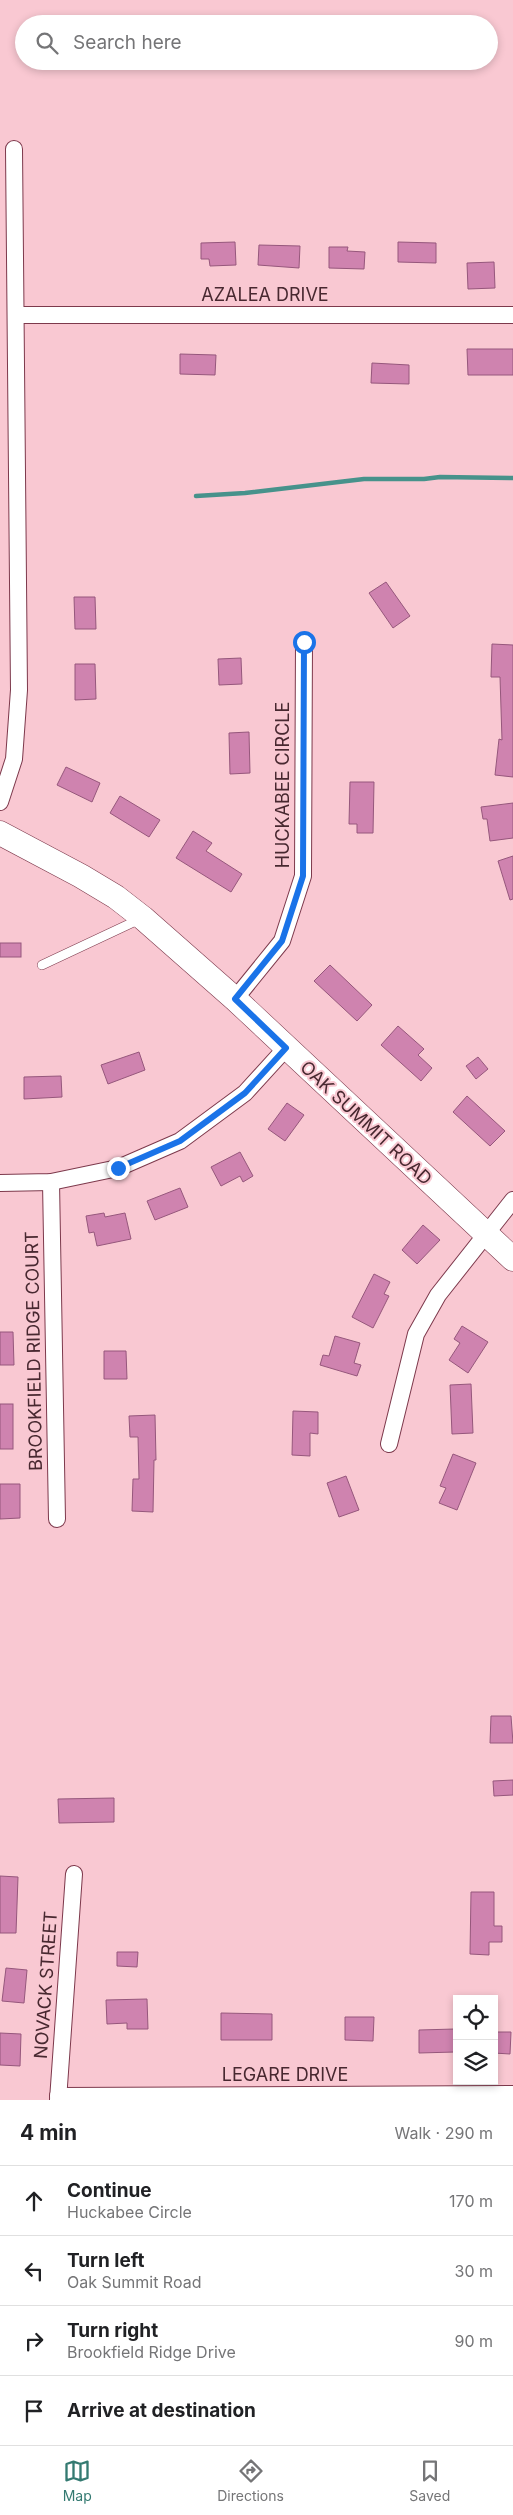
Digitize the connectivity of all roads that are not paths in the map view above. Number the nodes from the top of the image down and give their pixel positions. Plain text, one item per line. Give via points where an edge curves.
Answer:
1 (14, 149) dead end
2 (17, 316) junction
3 (513, 316) edge
4 (304, 642) dead end
5 (0, 802) edge
6 (0, 833) edge
7 (143, 918) junction
8 (42, 965) dead end
9 (235, 999) junction
10 (286, 1048) junction
11 (51, 1182) junction
12 (0, 1183) edge
13 (513, 1200) edge
14 (487, 1235) junction
15 (513, 1259) edge
16 (389, 1444) dead end
17 (57, 1519) dead end
18 (74, 1874) dead end
19 (513, 2094) edge
20 (58, 2098) edge

1 - 2 street
2 - 3 street, AZALEA DRIVE
2 - 5 street via 19,690 14,758
4 - 9 street, HUCKABEE CIRCLE via 303,876 282,941
6 - 7 main road, OAK SUMMIT ROAD via 81,876
7 - 8 lane
7 - 9 main road, OAK SUMMIT ROAD
9 - 10 main road, OAK SUMMIT ROAD
10 - 11 street via 245,1093 180,1141 118,1168
10 - 14 main road, OAK SUMMIT ROAD
11 - 12 street
11 - 17 street, BROOKFIELD RIDGE COURT
13 - 14 street
14 - 15 main road, OAK SUMMIT ROAD
14 - 16 street via 438,1295 416,1334
18 - 20 street, NOVACK STREET
19 - 20 street, LEGARE DRIVE

